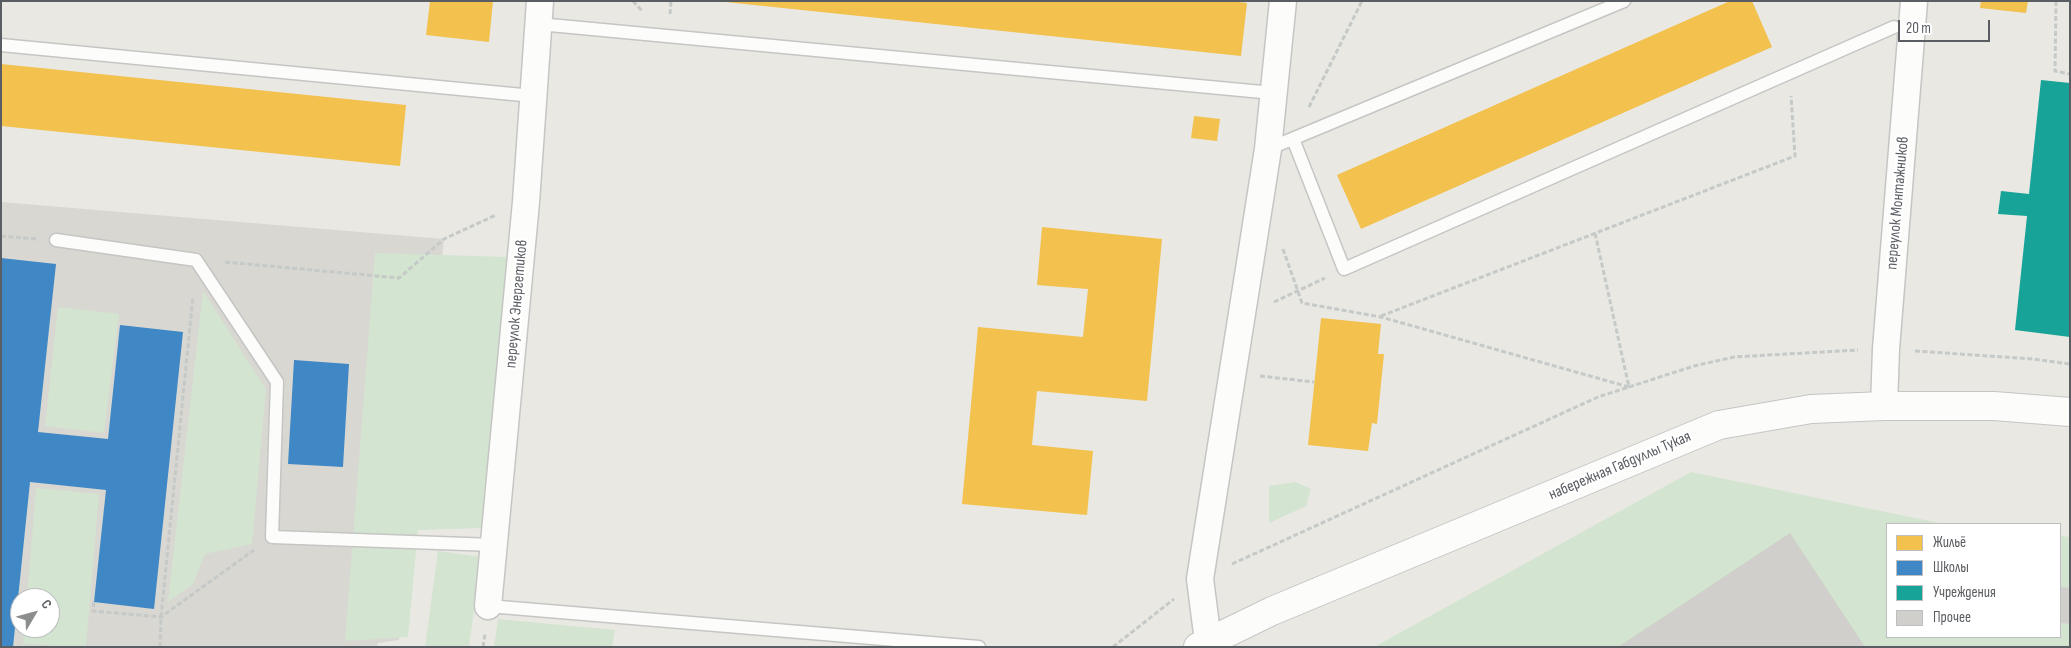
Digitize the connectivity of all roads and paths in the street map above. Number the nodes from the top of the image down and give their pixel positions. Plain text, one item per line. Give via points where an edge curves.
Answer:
1 (1283, 1) edge
2 (1362, 1) edge
3 (1624, 1) edge
4 (1914, 1) edge
5 (2056, 1) edge
6 (539, 13) edge
7 (1894, 27) dead end
8 (1, 45) edge
9 (1789, 73) junction
10 (2070, 74) edge
11 (1273, 93) junction
12 (533, 96) junction
13 (1293, 138) junction
14 (1268, 149) junction
15 (526, 202) junction
16 (1595, 234) junction
17 (1, 236) edge
18 (56, 240) joint
19 (196, 260) junction
20 (1344, 269) junction
21 (1302, 302) dead end
22 (1242, 317) junction
23 (1381, 317) junction
24 (1886, 349) junction
25 (2070, 364) edge
26 (1233, 373) junction
27 (1314, 382) dead end
28 (1629, 387) junction
29 (1884, 406) junction
30 (2070, 412) edge
31 (272, 537) junction
32 (494, 545) junction
33 (1200, 579) junction
34 (94, 602) dead end
35 (488, 606) joint
36 (161, 617) junction
37 (1203, 644) edge
38 (160, 647) edge
39 (979, 647) edge
40 (1113, 647) edge

1 - 11 street
2 - 13 path
3 - 13 lane
4 - 24 street, переулок Монтажников
5 - 10 path via 2055,71
6 - 11 lane
6 - 12 street, переулок Энергетиков
7 - 9 lane
8 - 12 lane
9 - 16 path via 1795,156
9 - 20 lane
11 - 14 street
12 - 15 street, переулок Энергетиков
13 - 14 lane
13 - 20 lane
14 - 22 street
15 - 19 path via 444,238 400,278
15 - 32 street, переулок Энергетиков
16 - 23 path
16 - 28 path
17 - 18 path
18 - 19 lane
19 - 31 lane via 277,382
19 - 36 path
20 - 22 path
21 - 23 path
22 - 26 street
23 - 28 path
24 - 25 path
24 - 28 path via 1734,357
24 - 29 street, переулок Монтажников
26 - 27 path
26 - 33 street
28 - 33 path via 1598,397
29 - 30 main road, набережная Габдуллы Тукая via 1994,406
29 - 37 main road, набережная Габдуллы Тукая via 1811,409 1719,425 1281,608
31 - 32 lane
31 - 36 path
32 - 35 street, переулок Энергетиков
33 - 37 street
33 - 40 path
34 - 36 path via 93,611
35 - 39 lane
36 - 38 path

